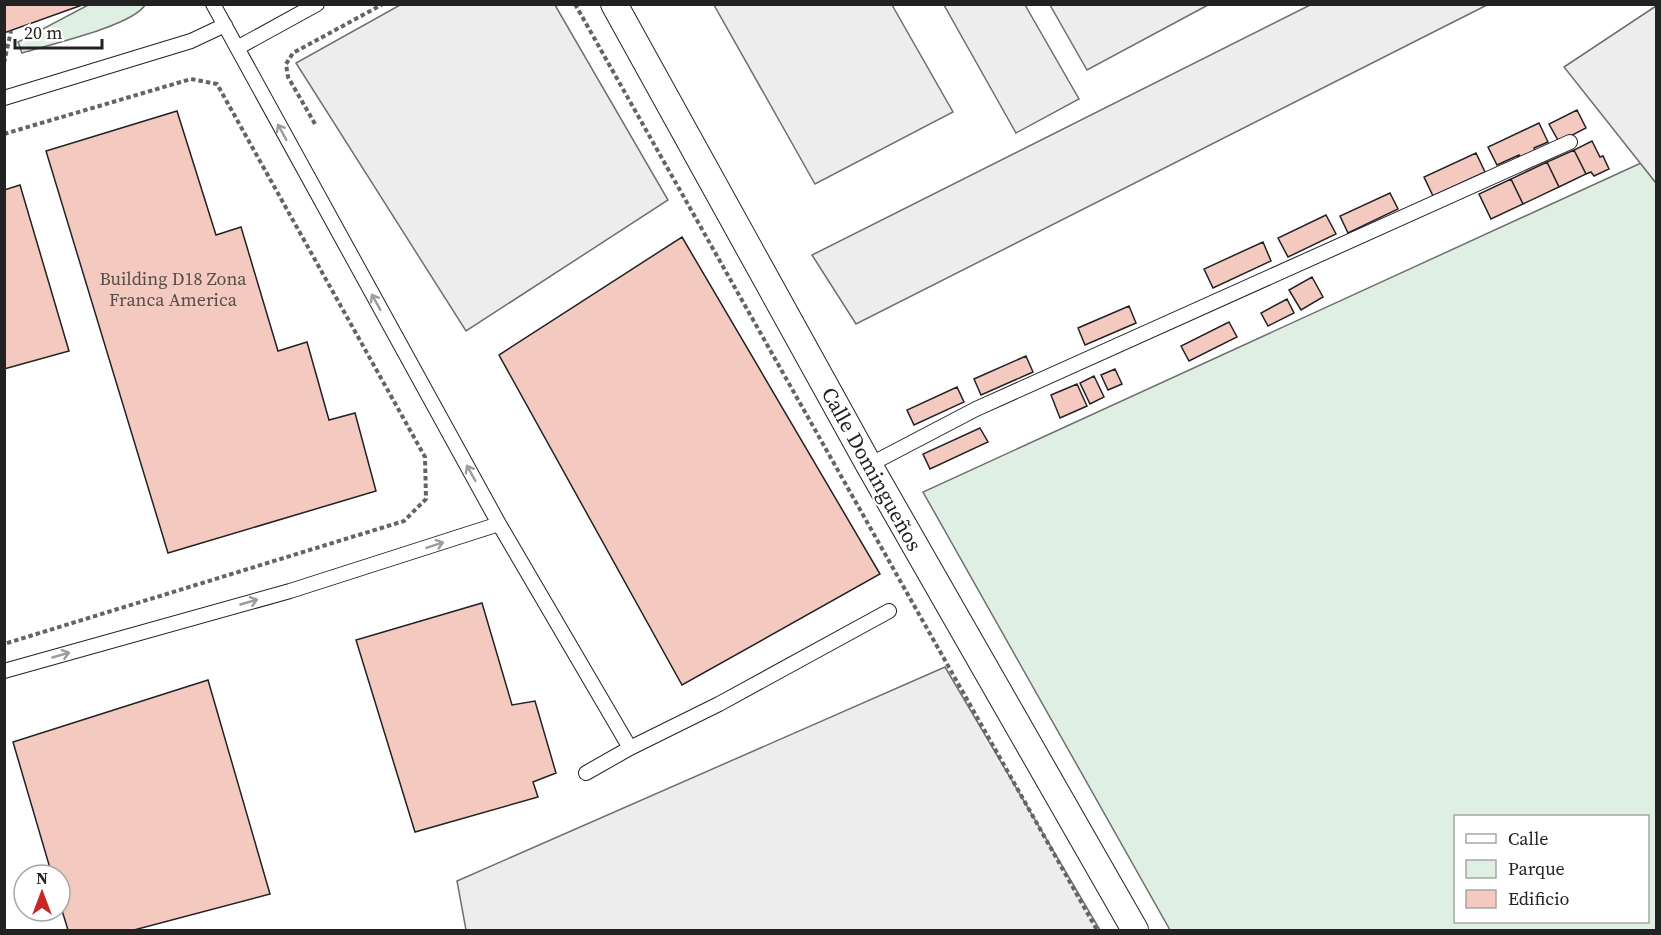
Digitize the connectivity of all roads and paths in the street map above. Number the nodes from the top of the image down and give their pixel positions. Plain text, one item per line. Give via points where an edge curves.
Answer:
1 (317, 4) edge
2 (383, 4) edge
3 (575, 4) edge
4 (614, 4) edge
5 (218, 6) edge
6 (225, 25) junction
7 (11, 31) dead end
8 (237, 48) junction
9 (4, 63) edge
10 (4, 98) edge
11 (315, 124) dead end
12 (4, 134) edge
13 (1570, 142) dead end
14 (869, 465) junction
15 (499, 524) junction
16 (889, 611) dead end
17 (4, 644) edge
18 (4, 671) edge
19 (630, 748) junction
20 (586, 772) dead end
21 (1097, 930) edge
22 (1135, 930) edge

1 - 8 lane
2 - 11 path via 293,53 286,64 288,76
3 - 21 path
4 - 14 street, Calle Domingueños
5 - 6 lane
6 - 8 lane
6 - 10 lane via 192,41
7 - 9 path
15 -> 8 lane
12 - 17 path via 190,79 217,84 425,457 426,499 404,521
13 - 14 lane via 976,410
14 - 22 street, Calle Domingueños
18 -> 15 lane via 290,591
15 - 19 lane
16 - 19 lane
19 - 20 lane

